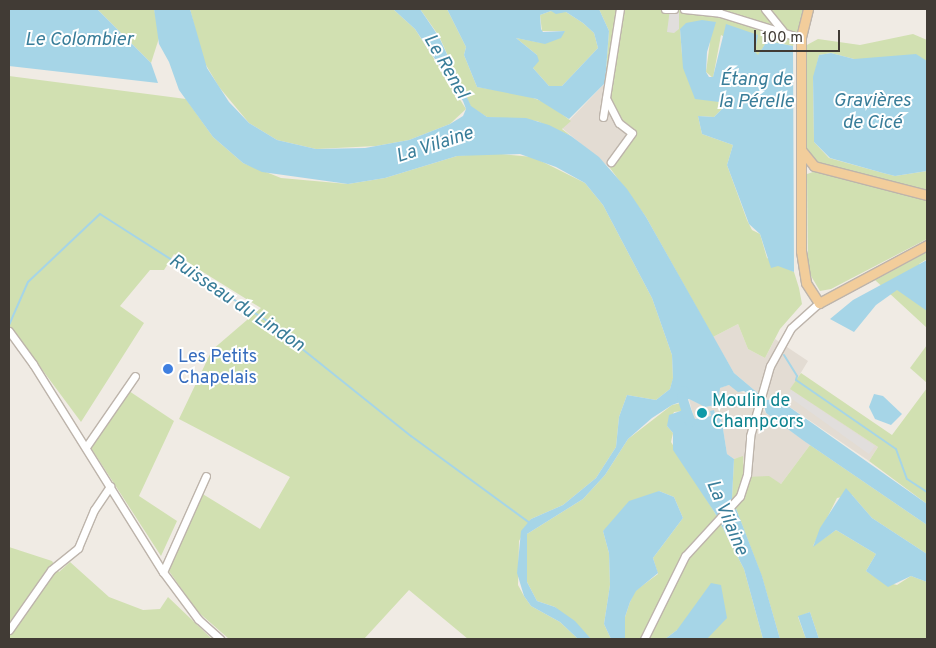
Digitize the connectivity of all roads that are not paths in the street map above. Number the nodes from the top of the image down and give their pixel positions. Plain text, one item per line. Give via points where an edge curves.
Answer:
1 (620, 9) edge
2 (665, 9) edge
3 (674, 9) edge
4 (684, 9) edge
5 (765, 9) edge
6 (808, 9) edge
7 (783, 32) junction
8 (801, 38) junction
9 (606, 98) junction
10 (603, 117) dead end
11 (802, 151) junction
12 (611, 162) dead end
13 (814, 166) junction
14 (802, 172) junction
15 (927, 196) edge
16 (927, 245) edge
17 (819, 303) junction
18 (10, 333) edge
19 (135, 376) dead end
20 (86, 447) junction
21 (206, 476) dead end
22 (110, 486) junction
23 (163, 572) junction
24 (9, 630) edge
25 (220, 639) edge
26 (644, 639) edge

1 - 9 street
2 - 3 street
4 - 7 street via 720,13
5 - 7 street
6 - 8 main road
7 - 8 street
8 - 11 main road
9 - 10 street
9 - 12 street via 619,123 632,133
11 - 13 main road
11 - 14 main road
13 - 14 main road
13 - 15 main road
14 - 17 main road via 802,265 806,283
16 - 17 main road
17 - 26 street via 786,336 762,387 748,446 747,474 740,496 699,539 679,567
18 - 20 street
19 - 20 street
20 - 22 street
21 - 23 street
22 - 23 street
22 - 24 street via 78,548 51,570
23 - 25 street via 193,613

